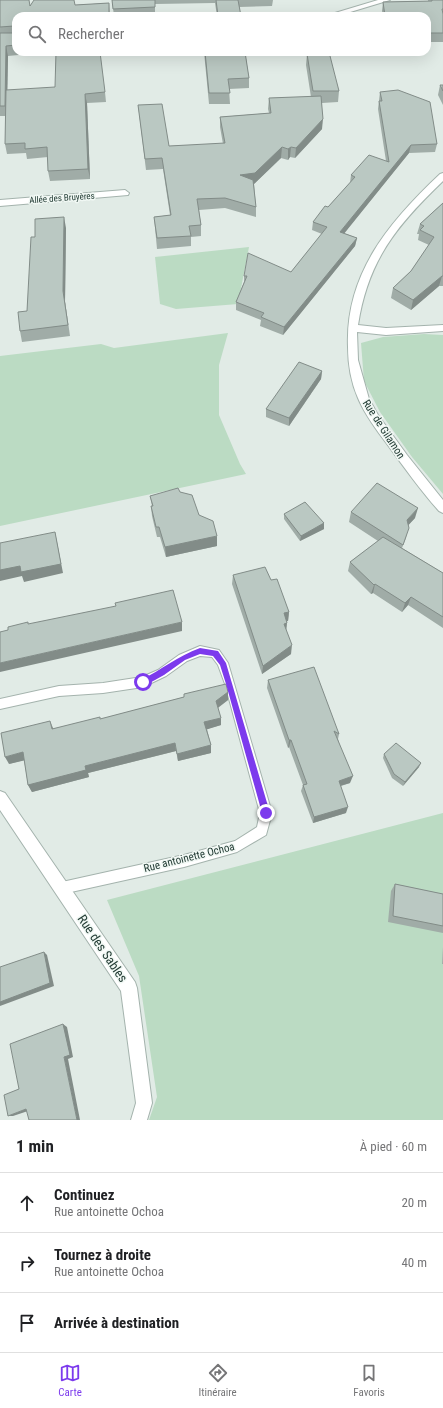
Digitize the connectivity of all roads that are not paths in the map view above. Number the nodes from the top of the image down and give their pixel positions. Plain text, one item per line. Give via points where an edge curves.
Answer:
1 (386, 0) edge
2 (343, 12) edge
3 (443, 176) edge
4 (125, 193) dead end
5 (0, 202) edge
6 (352, 327) junction
7 (443, 328) edge
8 (443, 508) edge
9 (0, 704) edge
10 (0, 798) edge
11 (62, 888) junction
12 (138, 1120) edge

1 - 2 street
3 - 6 street, Rue de Gilamon via 419,196 382,243 360,287
4 - 5 street, Allée des Bruyères
6 - 7 street via 380,332
6 - 8 street, Rue de Gilamon via 352,361 361,394 380,427
9 - 11 lane, Rue antoinette Ochoa via 59,691 143,682 200,651 215,653 223,663 266,813 262,831 230,848
10 - 11 street, Rue des Sables
11 - 12 street, Rue des Sables via 129,988 144,1103

